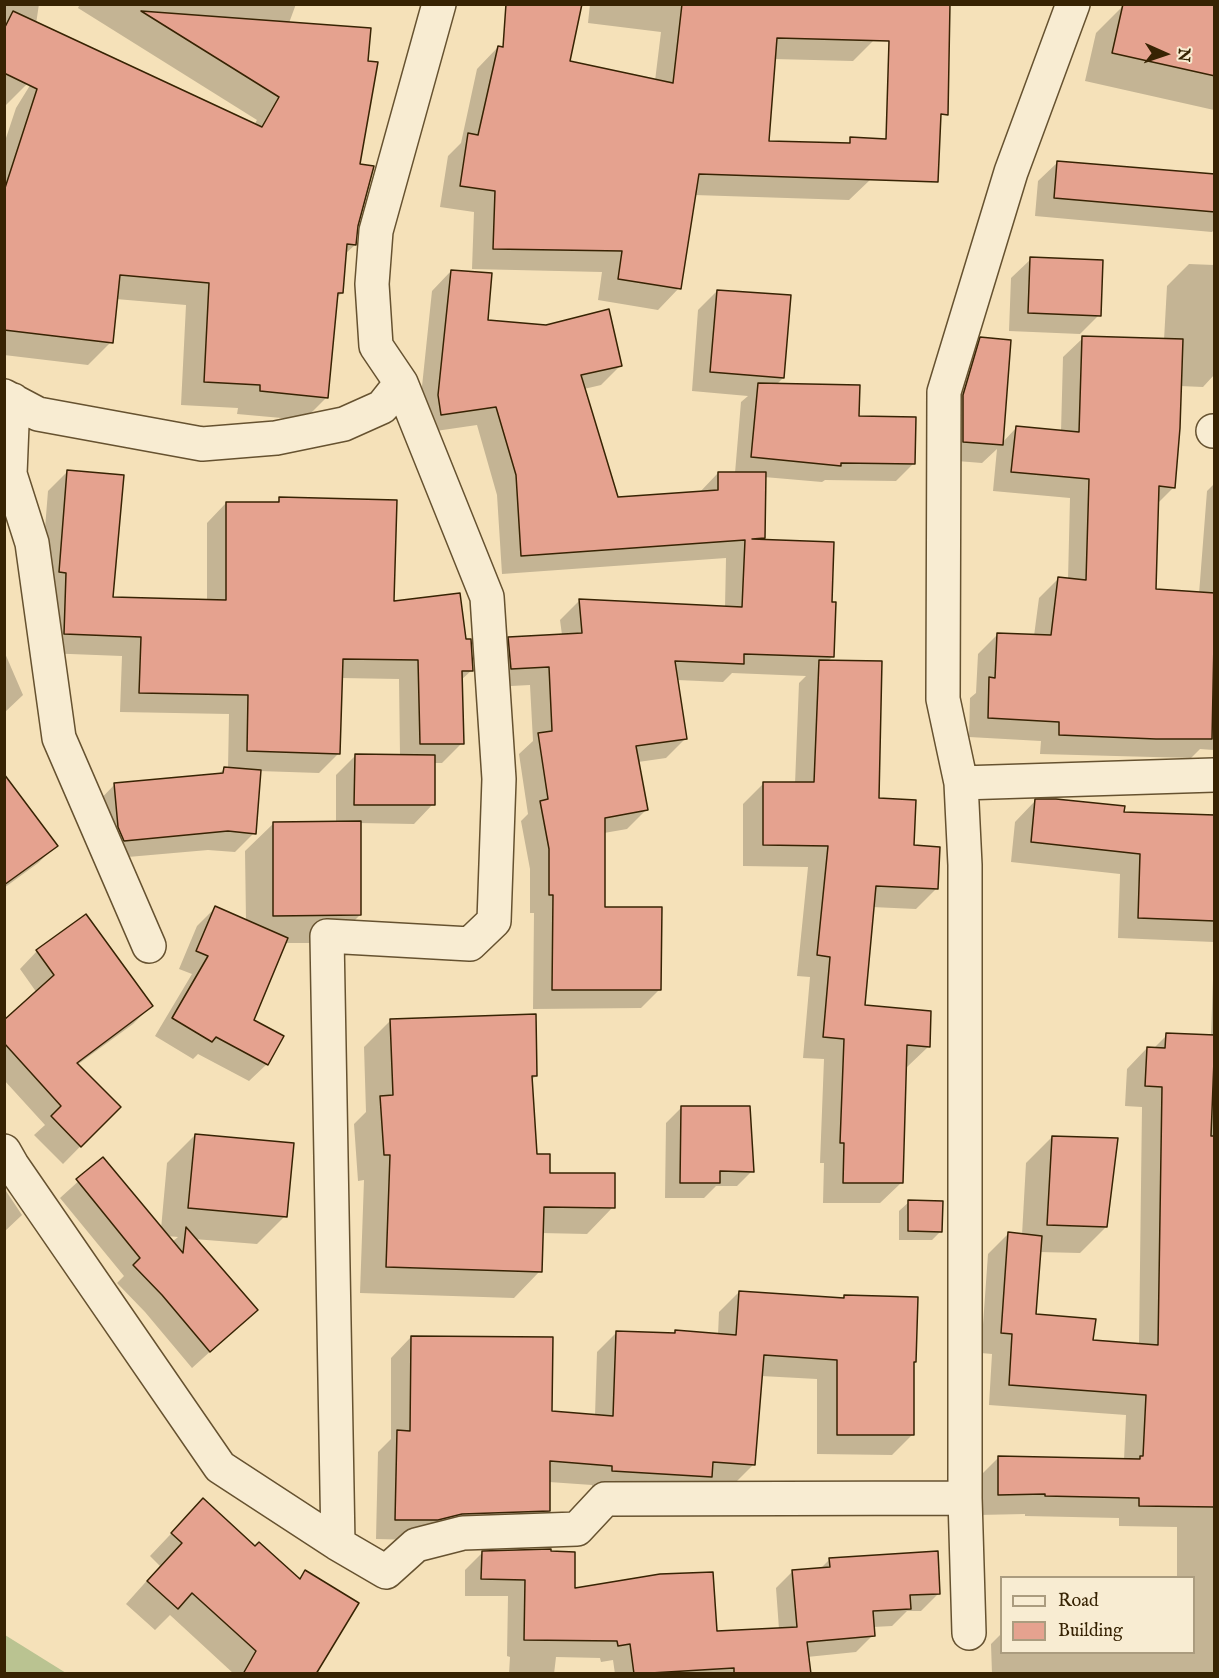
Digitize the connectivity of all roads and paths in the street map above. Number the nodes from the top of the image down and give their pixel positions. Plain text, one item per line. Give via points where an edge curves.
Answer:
1 (440, 4) edge
2 (1073, 4) edge
3 (401, 383) junction
4 (9, 398) edge
5 (1215, 775) edge
6 (961, 783) junction
7 (149, 945) dead end
8 (4, 1151) edge
9 (965, 1498) junction
10 (338, 1544) junction
11 (969, 1633) dead end

1 - 3 street via 376,231 372,284 376,346
2 - 6 street via 1011,172 944,392 943,699
3 - 4 street via 382,407 344,424 276,438 202,444 38,414
3 - 10 street via 487,597 499,779 494,921 470,944 327,936
4 - 7 street via 10,474 32,543 59,738
5 - 6 street
6 - 9 street via 965,865
8 - 10 street via 220,1467
9 - 10 street via 605,1499 577,1528 463,1533 416,1545 386,1572
9 - 11 street

